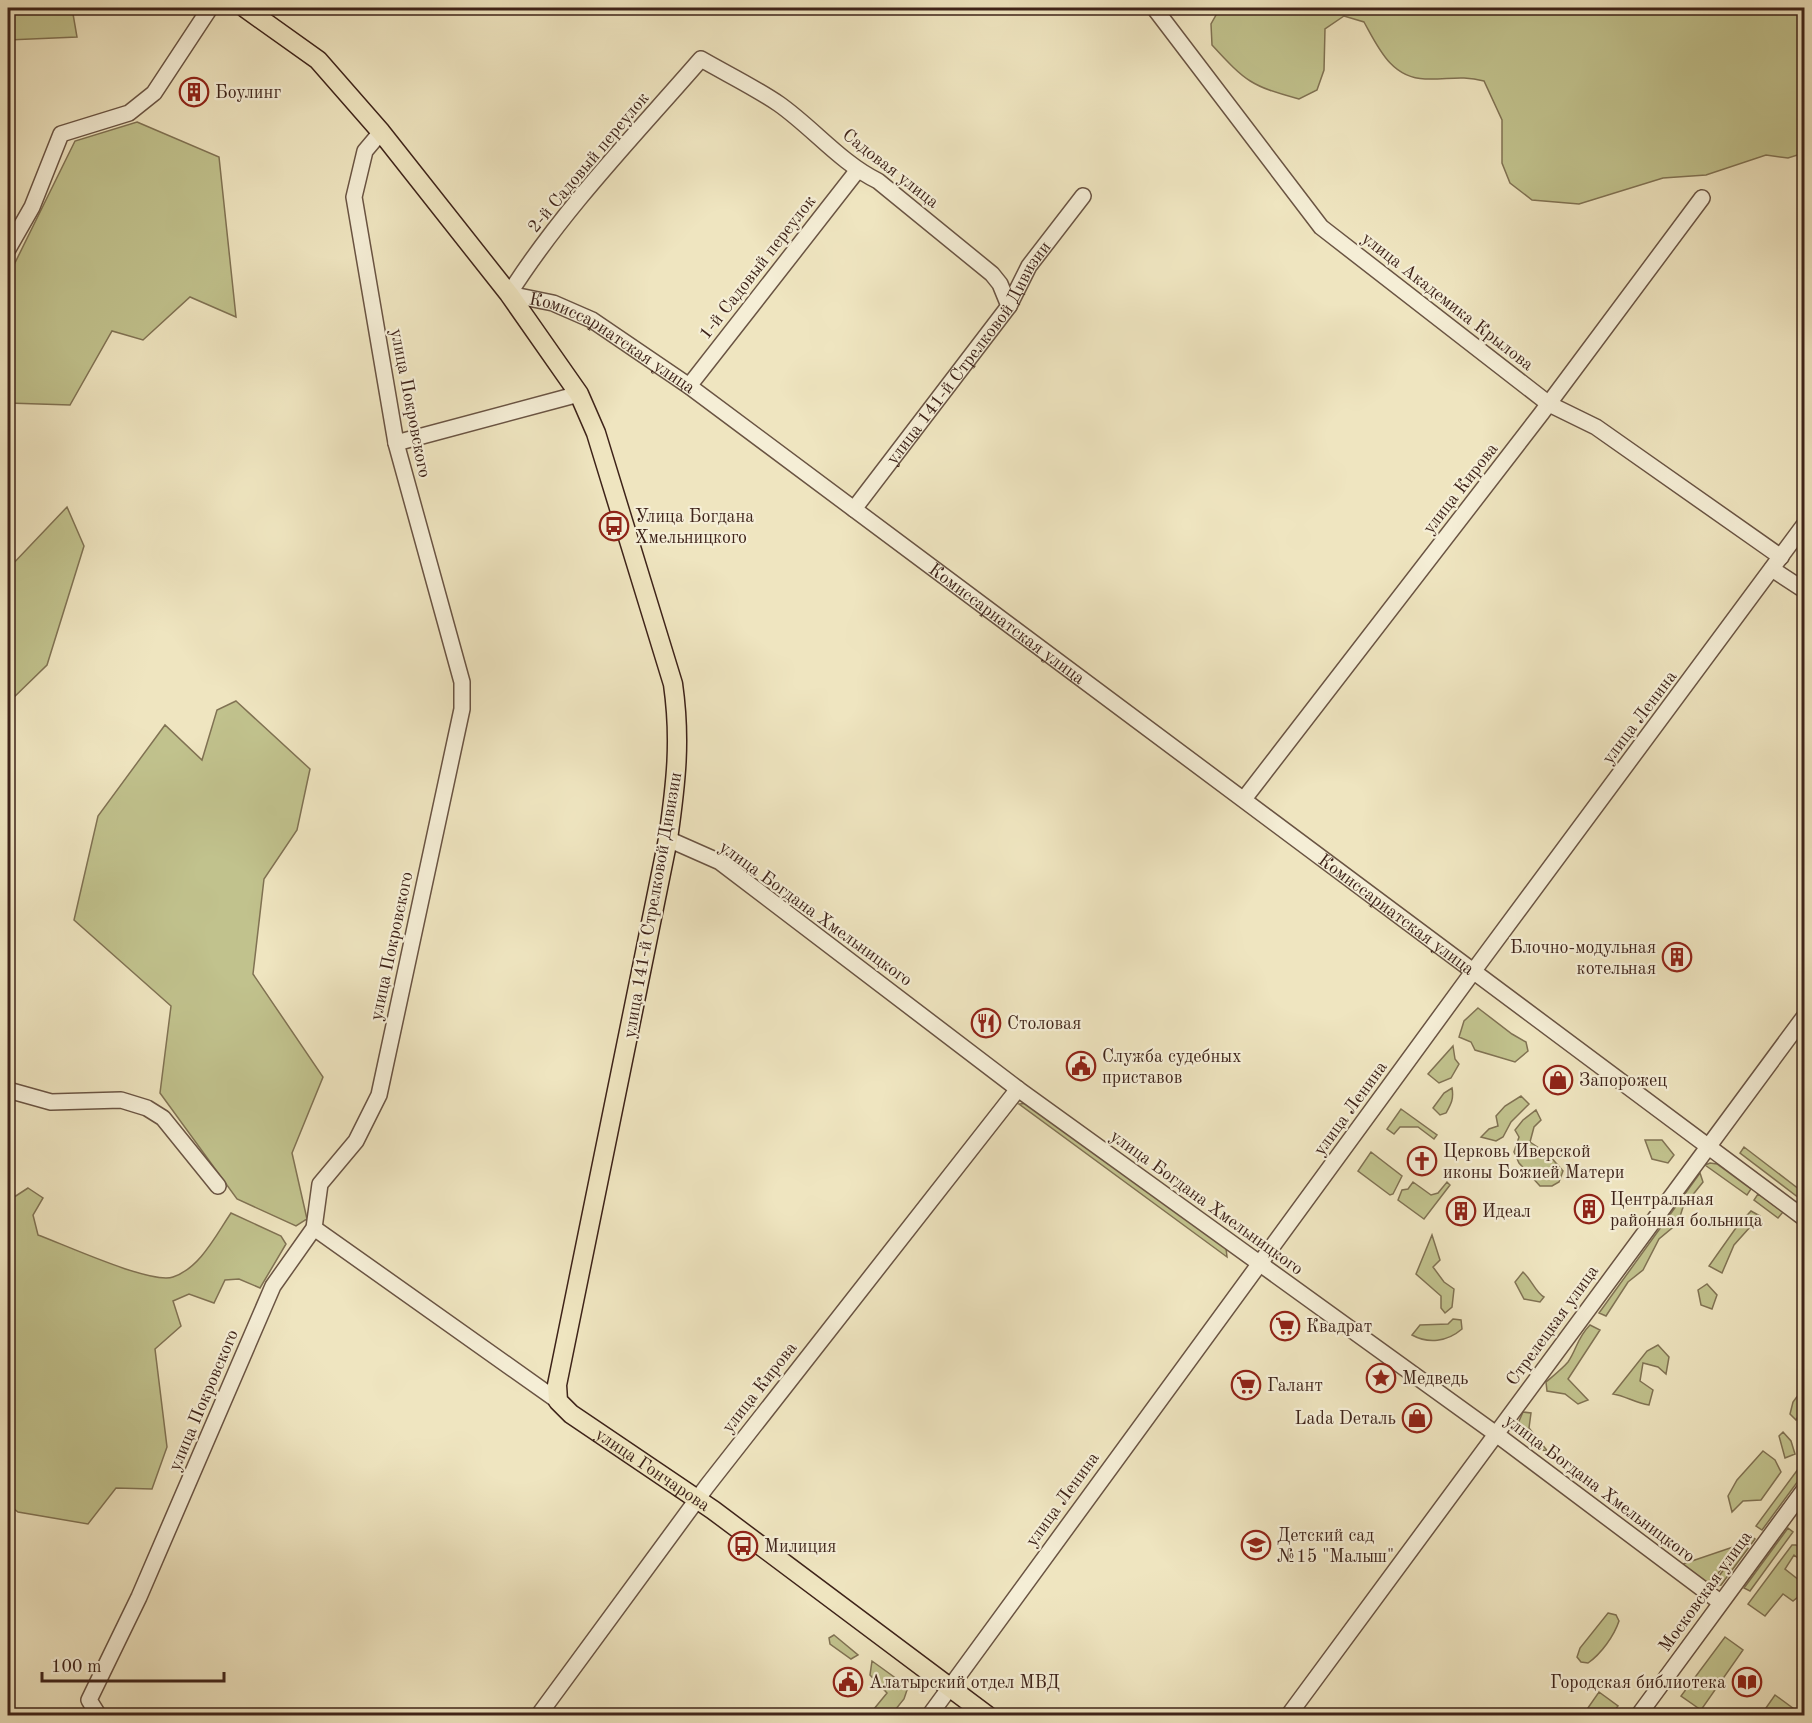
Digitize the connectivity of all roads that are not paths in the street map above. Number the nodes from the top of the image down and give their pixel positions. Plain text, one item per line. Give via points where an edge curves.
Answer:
1 (210, 8) edge
2 (244, 8) edge
3 (1155, 9) edge
4 (701, 59) joint
5 (381, 132) junction
6 (857, 171) junction
7 (1083, 196) dead end
8 (1702, 198) dead end
9 (8, 249) edge
10 (509, 294) junction
11 (1009, 306) junction
12 (689, 386) junction
13 (579, 394) junction
14 (1549, 404) junction
15 (396, 443) junction
16 (854, 509) junction
17 (1804, 525) edge
18 (1776, 563) junction
19 (1804, 590) edge
20 (1244, 799) junction
21 (668, 839) junction
22 (1474, 969) junction
23 (1804, 1017) edge
24 (1018, 1089) junction
25 (8, 1090) edge
26 (1709, 1147) junction
27 (218, 1186) dead end
28 (1804, 1218) edge
29 (314, 1228) junction
30 (1260, 1264) junction
31 (558, 1401) junction
32 (1496, 1434) junction
33 (1804, 1490) edge
34 (698, 1499) junction
35 (1720, 1602) junction
36 (950, 1688) junction
37 (99, 1716) edge
38 (538, 1716) edge
39 (929, 1716) edge
40 (988, 1716) edge
41 (1288, 1716) edge
42 (1638, 1716) edge

1 - 9 street via 154,93 129,113 61,134 32,207
2 - 5 main road, Комиссариатская улица via 318,60
3 - 14 street, улица Академика Крылова via 1321,227
4 - 6 street, Садовая улица via 777,104
4 - 10 street, 2-й Садовый переулок via 576,204 529,262
5 - 10 main road, Комиссариатская улица
5 - 15 street, улица Покровского via 365,151 354,197
6 - 11 street, Садовая улица via 878,181 992,274
6 - 12 street, 1-й Садовый переулок
7 - 11 street, улица 141-й Стрелковой Дивизии via 1029,266
8 - 14 street, улица Кирова
10 - 12 street, Комиссариатская улица via 553,303 592,320
10 - 13 main road, улица 141-й Стрелковой Дивизии
11 - 16 street, улица 141-й Стрелковой Дивизии
12 - 16 street, Комиссариатская улица
13 - 15 street
13 - 21 main road, улица 141-й Стрелковой Дивизии via 596,433 673,684 679,756
14 - 18 street, улица Академика Крылова via 1596,427
14 - 20 street, улица Кирова
15 - 29 street, улица Покровского via 462,682 462,709 379,1095 356,1140 320,1184
16 - 20 street, Комиссариатская улица
17 - 18 street, улица Ленина
18 - 19 street, улица Академика Крылова
18 - 22 street, улица Ленина
20 - 22 street, Комиссариатская улица
21 - 24 street, улица Богдана Хмельницкого via 720,862
21 - 31 main road, улица 141-й Стрелковой Дивизии via 556,1385
22 - 26 street, Комиссариатская улица
22 - 30 street, улица Ленина
23 - 26 street, Стрелецкая улица
24 - 30 street, улица Богдана Хмельницкого
24 - 34 street, улица Кирова
25 - 27 street via 51,1102 121,1100 147,1108 163,1118
26 - 28 street, Комиссариатская улица
26 - 32 street, Стрелецкая улица
29 - 31 street, улица Гончарова
29 - 37 street, улица Покровского via 273,1286 139,1597 89,1700
30 - 32 street, улица Богдана Хмельницкого
30 - 36 street, улица Ленина
31 - 34 main road, улица Гончарова
32 - 35 street, улица Богдана Хмельницкого
32 - 41 street, Стрелецкая улица
33 - 35 street, Московская улица
34 - 36 main road, улица Гончарова
34 - 38 street, улица Кирова
35 - 42 street, Московская улица
36 - 39 street, улица Ленина
36 - 40 main road, улица Гончарова

